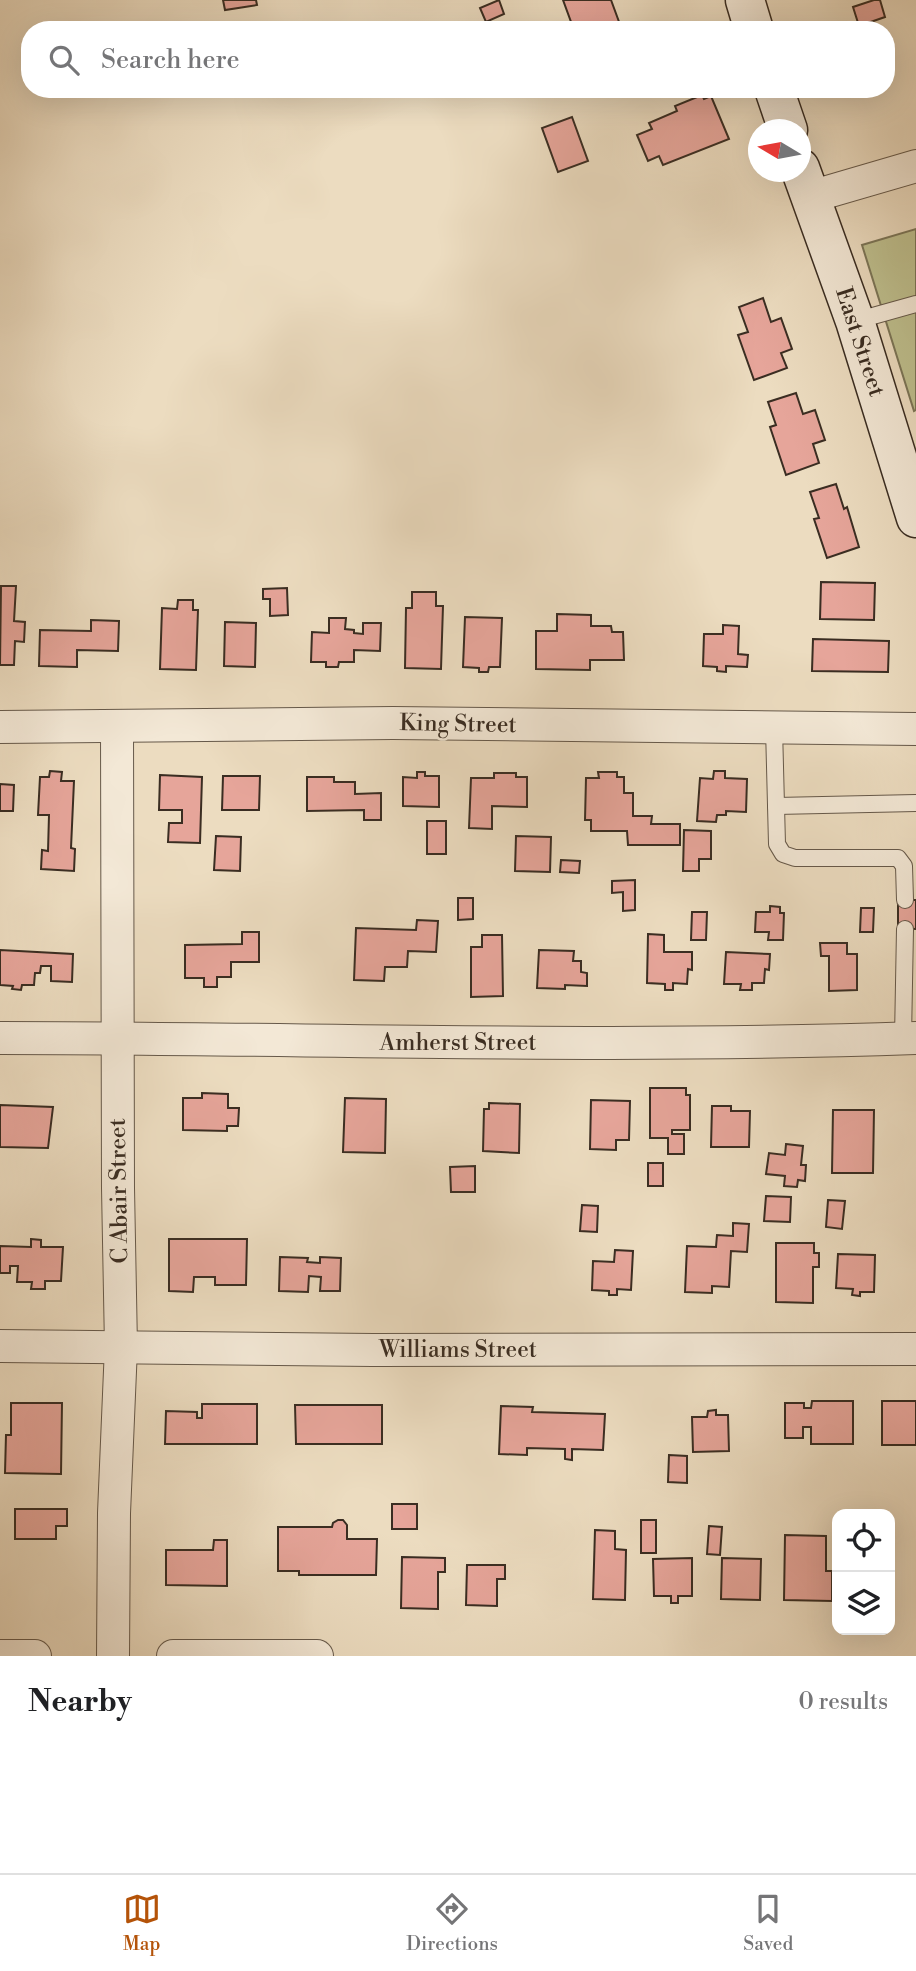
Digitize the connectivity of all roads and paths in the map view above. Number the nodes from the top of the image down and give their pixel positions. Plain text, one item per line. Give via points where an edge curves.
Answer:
1 (744, 0) edge
2 (751, 21) edge
3 (777, 98) edge
4 (784, 119) edge
5 (916, 166) edge
6 (805, 183) edge
7 (916, 304) edge
8 (855, 321) junction
9 (916, 518) edge
10 (117, 726) junction
11 (0, 727) edge
12 (774, 728) junction
13 (916, 729) edge
14 (916, 803) edge
15 (776, 806) junction
16 (905, 900) dead end
17 (905, 929) dead end
18 (0, 1038) edge
19 (118, 1038) junction
20 (909, 1038) edge
21 (0, 1346) edge
22 (121, 1346) junction
23 (916, 1349) edge
24 (0, 1656) edge
25 (35, 1656) edge
26 (113, 1656) edge
27 (173, 1656) edge
28 (317, 1656) edge

1 - 2 main road
3 - 4 main road
5 - 6 street
6 - 8 main road, East Street
7 - 8 lane
8 - 9 main road, East Street
10 - 11 street, King Street
10 - 12 street, King Street via 393,723
10 - 19 street, C Abair Street
12 - 13 street, King Street
12 - 15 lane
14 - 15 lane
15 - 16 lane via 777,844 783,854 795,858 898,858 904,866
17 - 20 lane
18 - 19 street, Amherst Street
19 - 20 street, Amherst Street via 488,1044
19 - 22 street, C Abair Street
21 - 22 street, Williams Street
22 - 23 street, Williams Street
22 - 26 street, C Abair Street
24 - 25 street
27 - 28 street

